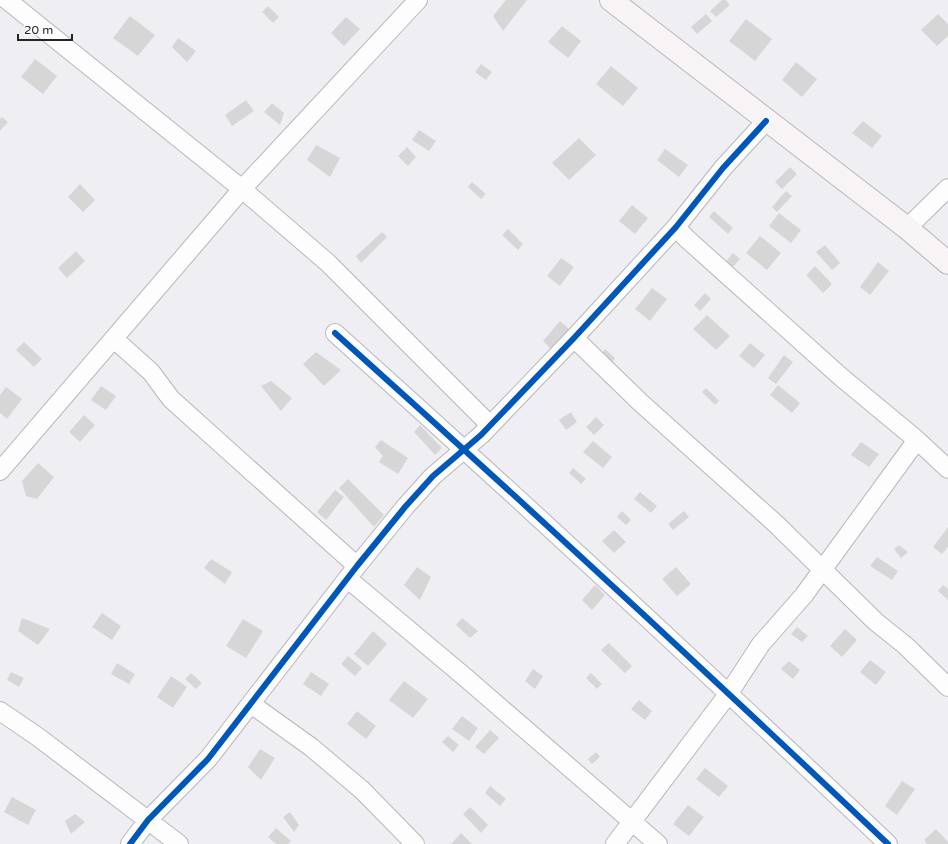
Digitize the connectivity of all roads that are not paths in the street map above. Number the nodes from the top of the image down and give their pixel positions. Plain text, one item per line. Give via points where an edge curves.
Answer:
1 (7, 0) edge
2 (418, 0) edge
3 (611, 0) edge
4 (766, 121) junction
5 (948, 188) edge
6 (242, 189) junction
7 (676, 227) junction
8 (907, 228) junction
9 (948, 263) edge
10 (335, 333) dead end
11 (574, 338) junction
12 (114, 339) junction
13 (490, 424) junction
14 (917, 440) junction
15 (465, 449) junction
16 (948, 469) edge
17 (0, 471) edge
18 (822, 570) junction
19 (352, 573) junction
20 (948, 687) edge
21 (729, 692) junction
22 (251, 704) junction
23 (0, 711) edge
24 (148, 820) junction
25 (632, 823) junction
26 (130, 844) edge
27 (179, 844) edge
28 (416, 844) edge
29 (615, 844) edge
30 (658, 844) edge
31 (888, 844) edge

1 - 6 street
2 - 6 street
3 - 4 main road
4 - 7 street via 723,168
4 - 8 main road
5 - 8 street
6 - 12 street
6 - 13 street via 328,263
7 - 11 street
7 - 14 street via 841,377
8 - 9 main road
10 - 15 street
11 - 13 street
11 - 18 street via 776,524
12 - 17 street
12 - 19 street via 151,372 171,399
13 - 15 street
14 - 16 street
14 - 18 street
15 - 19 street via 434,476
15 - 21 street
18 - 20 street
18 - 21 street via 761,644
19 - 22 street
19 - 25 street via 466,678
21 - 25 street
21 - 31 street
22 - 24 street via 208,759
22 - 28 street via 311,746 362,790
23 - 24 street
24 - 26 street
24 - 27 street
25 - 29 street
25 - 30 street

